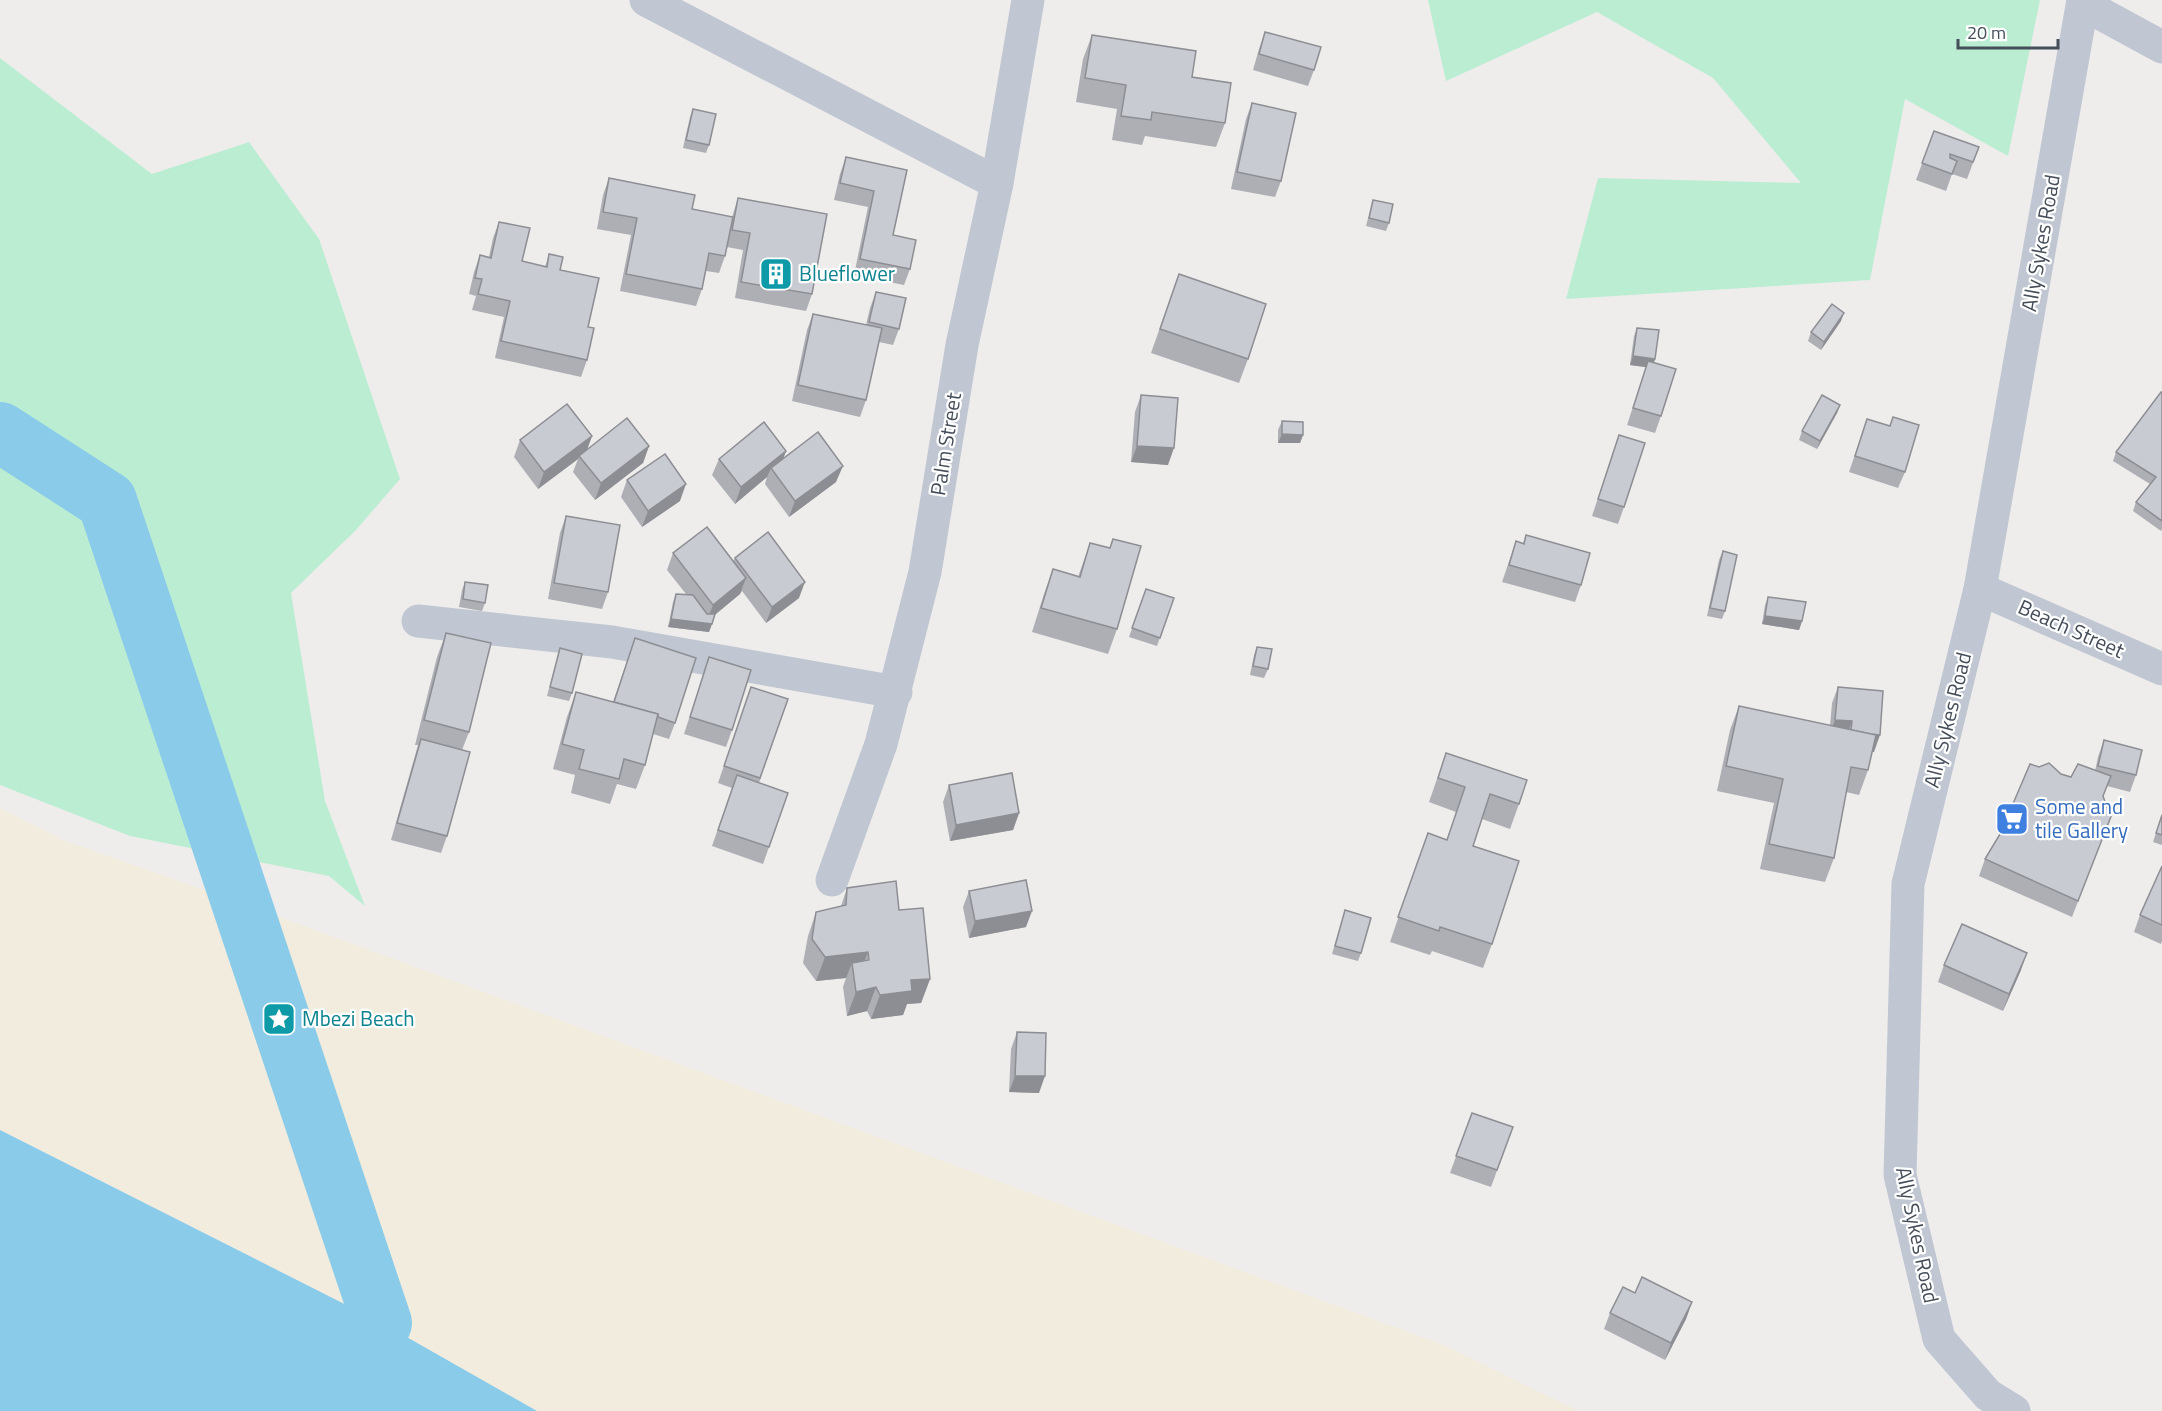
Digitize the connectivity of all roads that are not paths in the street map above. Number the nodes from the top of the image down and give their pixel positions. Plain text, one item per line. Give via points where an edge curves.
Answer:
1 (646, 0) edge
2 (1028, 0) edge
3 (2083, 2) edge
4 (2162, 47) edge
5 (997, 183) junction
6 (1980, 589) junction
7 (418, 621) dead end
8 (2162, 669) edge
9 (896, 692) junction
10 (832, 880) dead end
11 (2014, 1411) edge

1 - 5 street
2 - 5 street, Palm Street
3 - 4 street
3 - 6 street, Ally Sykes Road
5 - 9 street, Palm Street via 962,345 925,572
6 - 8 street, Beach Street
6 - 11 street, Ally Sykes Road via 1908,884 1900,1175 1939,1339 1988,1395
7 - 9 street via 612,642
9 - 10 street, Palm Street

